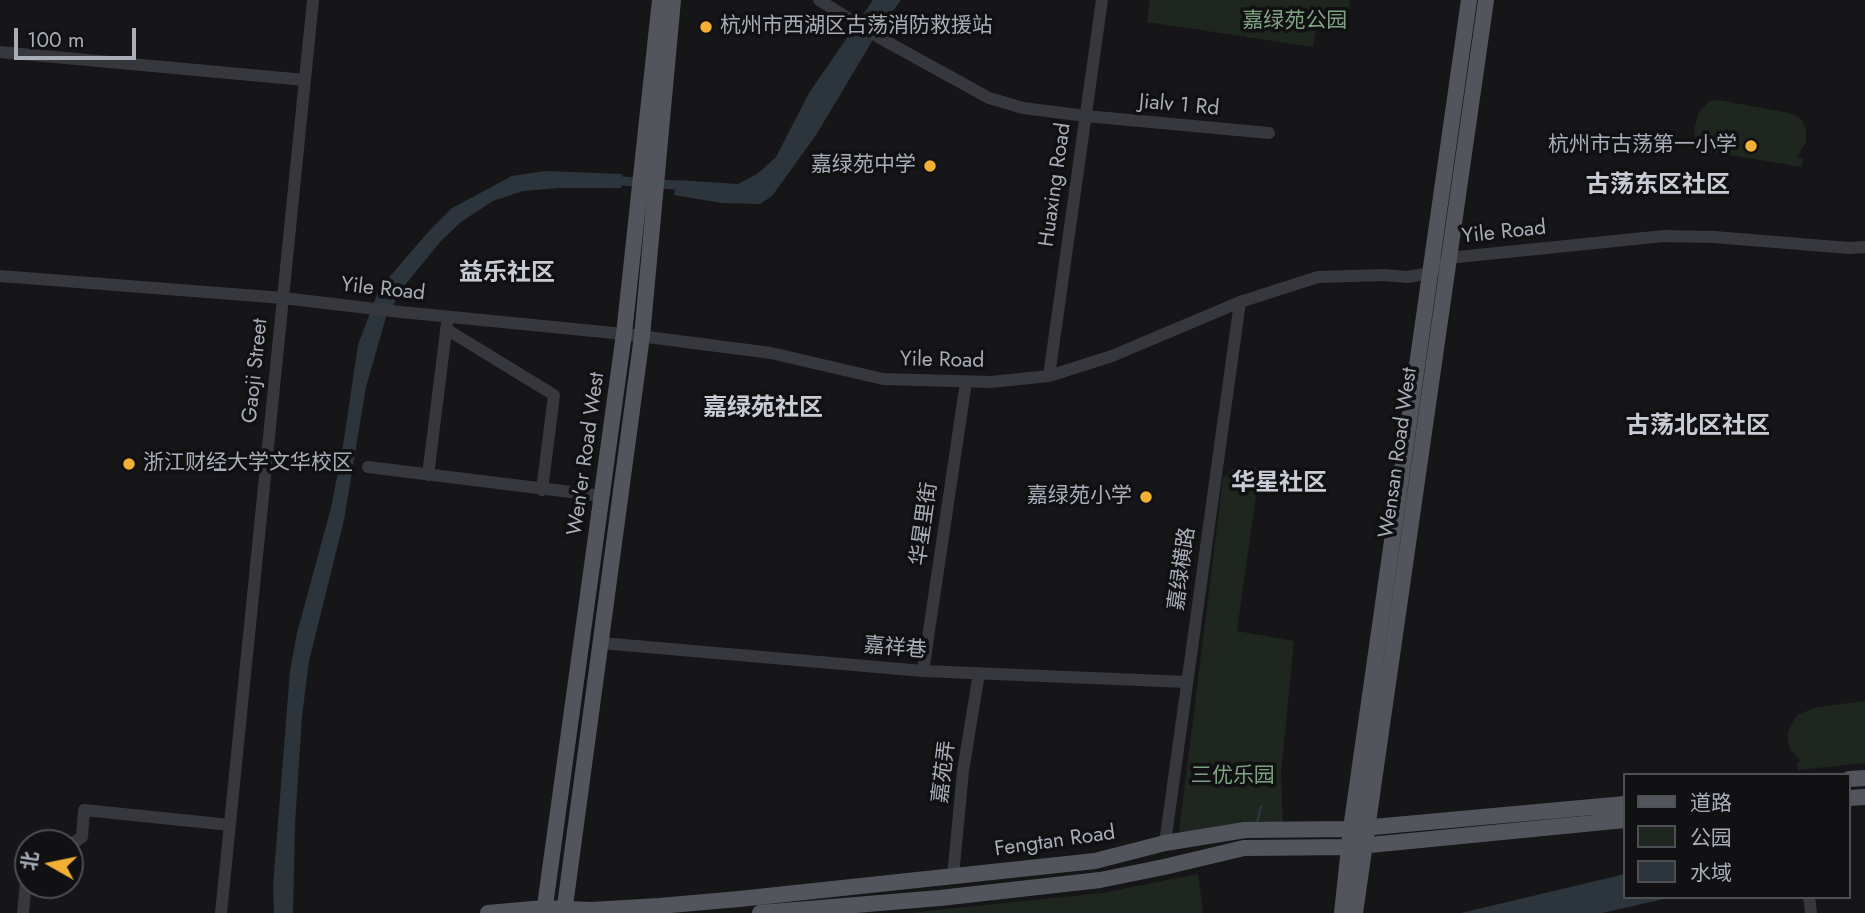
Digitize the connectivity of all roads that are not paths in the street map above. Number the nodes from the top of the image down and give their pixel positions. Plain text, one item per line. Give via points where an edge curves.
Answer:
1 (313, 0) edge
2 (660, 0) edge
3 (673, 0) edge
4 (819, 0) edge
5 (1102, 0) edge
6 (1469, 0) edge
7 (1486, 0) edge
8 (0, 52) edge
9 (305, 80) junction
10 (1086, 116) junction
11 (1269, 133) dead end
12 (651, 154) junction
13 (646, 203) junction
14 (1865, 247) edge
15 (1448, 258) junction
16 (1432, 273) junction
17 (0, 276) edge
18 (283, 298) junction
19 (1240, 302) junction
20 (447, 323) junction
21 (624, 334) junction
22 (642, 336) junction
23 (1049, 376) junction
24 (966, 382) junction
25 (368, 467) dead end
26 (428, 475) junction
27 (542, 490) junction
28 (603, 496) junction
29 (601, 643) junction
30 (923, 671) junction
31 (979, 673) junction
32 (1187, 682) junction
33 (1624, 804) edge
34 (1624, 820) edge
35 (230, 825) junction
36 (1359, 828) junction
37 (83, 829) edge
38 (1165, 842) junction
39 (1357, 846) junction
40 (953, 876) junction
41 (544, 910) edge
42 (564, 910) edge
43 (221, 913) edge
44 (488, 913) edge
45 (760, 913) edge
46 (1342, 913) edge
47 (1355, 913) edge

1 - 9 street, Gaoji Street
2 - 12 main road, Wen'er Road West
3 - 12 main road, Wen'er Road West
4 - 10 street, Jialv 1 Rd via 989,98 1023,108
5 - 10 street, Huaxing Road
6 - 16 main road, Wensan Road West
7 - 15 main road, Wensan Road West
8 - 9 street
9 - 18 street, Gaoji Street
10 - 11 street, Jialv 1 Rd
10 - 23 street, Huaxing Road
12 - 13 main road, Wen'er Road West
13 - 21 main road, Wen'er Road West
13 - 22 main road, Wen'er Road West
14 - 15 street, Yile Road via 1664,236
15 - 16 street, Yile Road
15 - 36 main road, Wensan Road West
16 - 19 street, Yile Road via 1318,277
16 - 36 main road, Wensan Road West
17 - 18 street, Yile Road
18 - 20 street, Yile Road via 401,312
18 - 35 street, Gaoji Street
19 - 23 street, Yile Road via 1112,356
19 - 32 street, 嘉绿横路
20 - 21 street, Yile Road
20 - 26 street
20 - 27 street via 554,395
21 - 22 street, Yile Road
21 - 28 main road, Wen'er Road West
22 - 24 street, Yile Road via 771,353 883,379
22 - 29 main road, Wen'er Road West
23 - 24 street, Yile Road
24 - 30 street, 华星里街
25 - 26 street
26 - 27 street
27 - 28 street
28 - 41 main road, Wen'er Road West
29 - 30 street, 嘉祥巷
29 - 42 main road, Wen'er Road West
30 - 31 street, 嘉祥巷
31 - 32 street, 嘉祥巷
31 - 40 street, 嘉苑弄
32 - 38 street, 嘉绿横路
33 - 36 main road, Fengtan Road
34 - 39 main road, Fengtan Road
35 - 37 street via 84,810
35 - 43 street, Gaoji Street
36 - 38 main road, Fengtan Road via 1245,830
36 - 39 main road, Wensan Road West
38 - 40 main road, Fengtan Road via 1095,862
39 - 45 main road, Fengtan Road via 1244,848 1101,880
39 - 46 main road, Wensan Road West
39 - 47 main road, Wensan Road West
40 - 42 main road, Fengtan Road via 659,906
41 - 42 main road, Fengtan Road
41 - 44 main road, Fengtan Road

